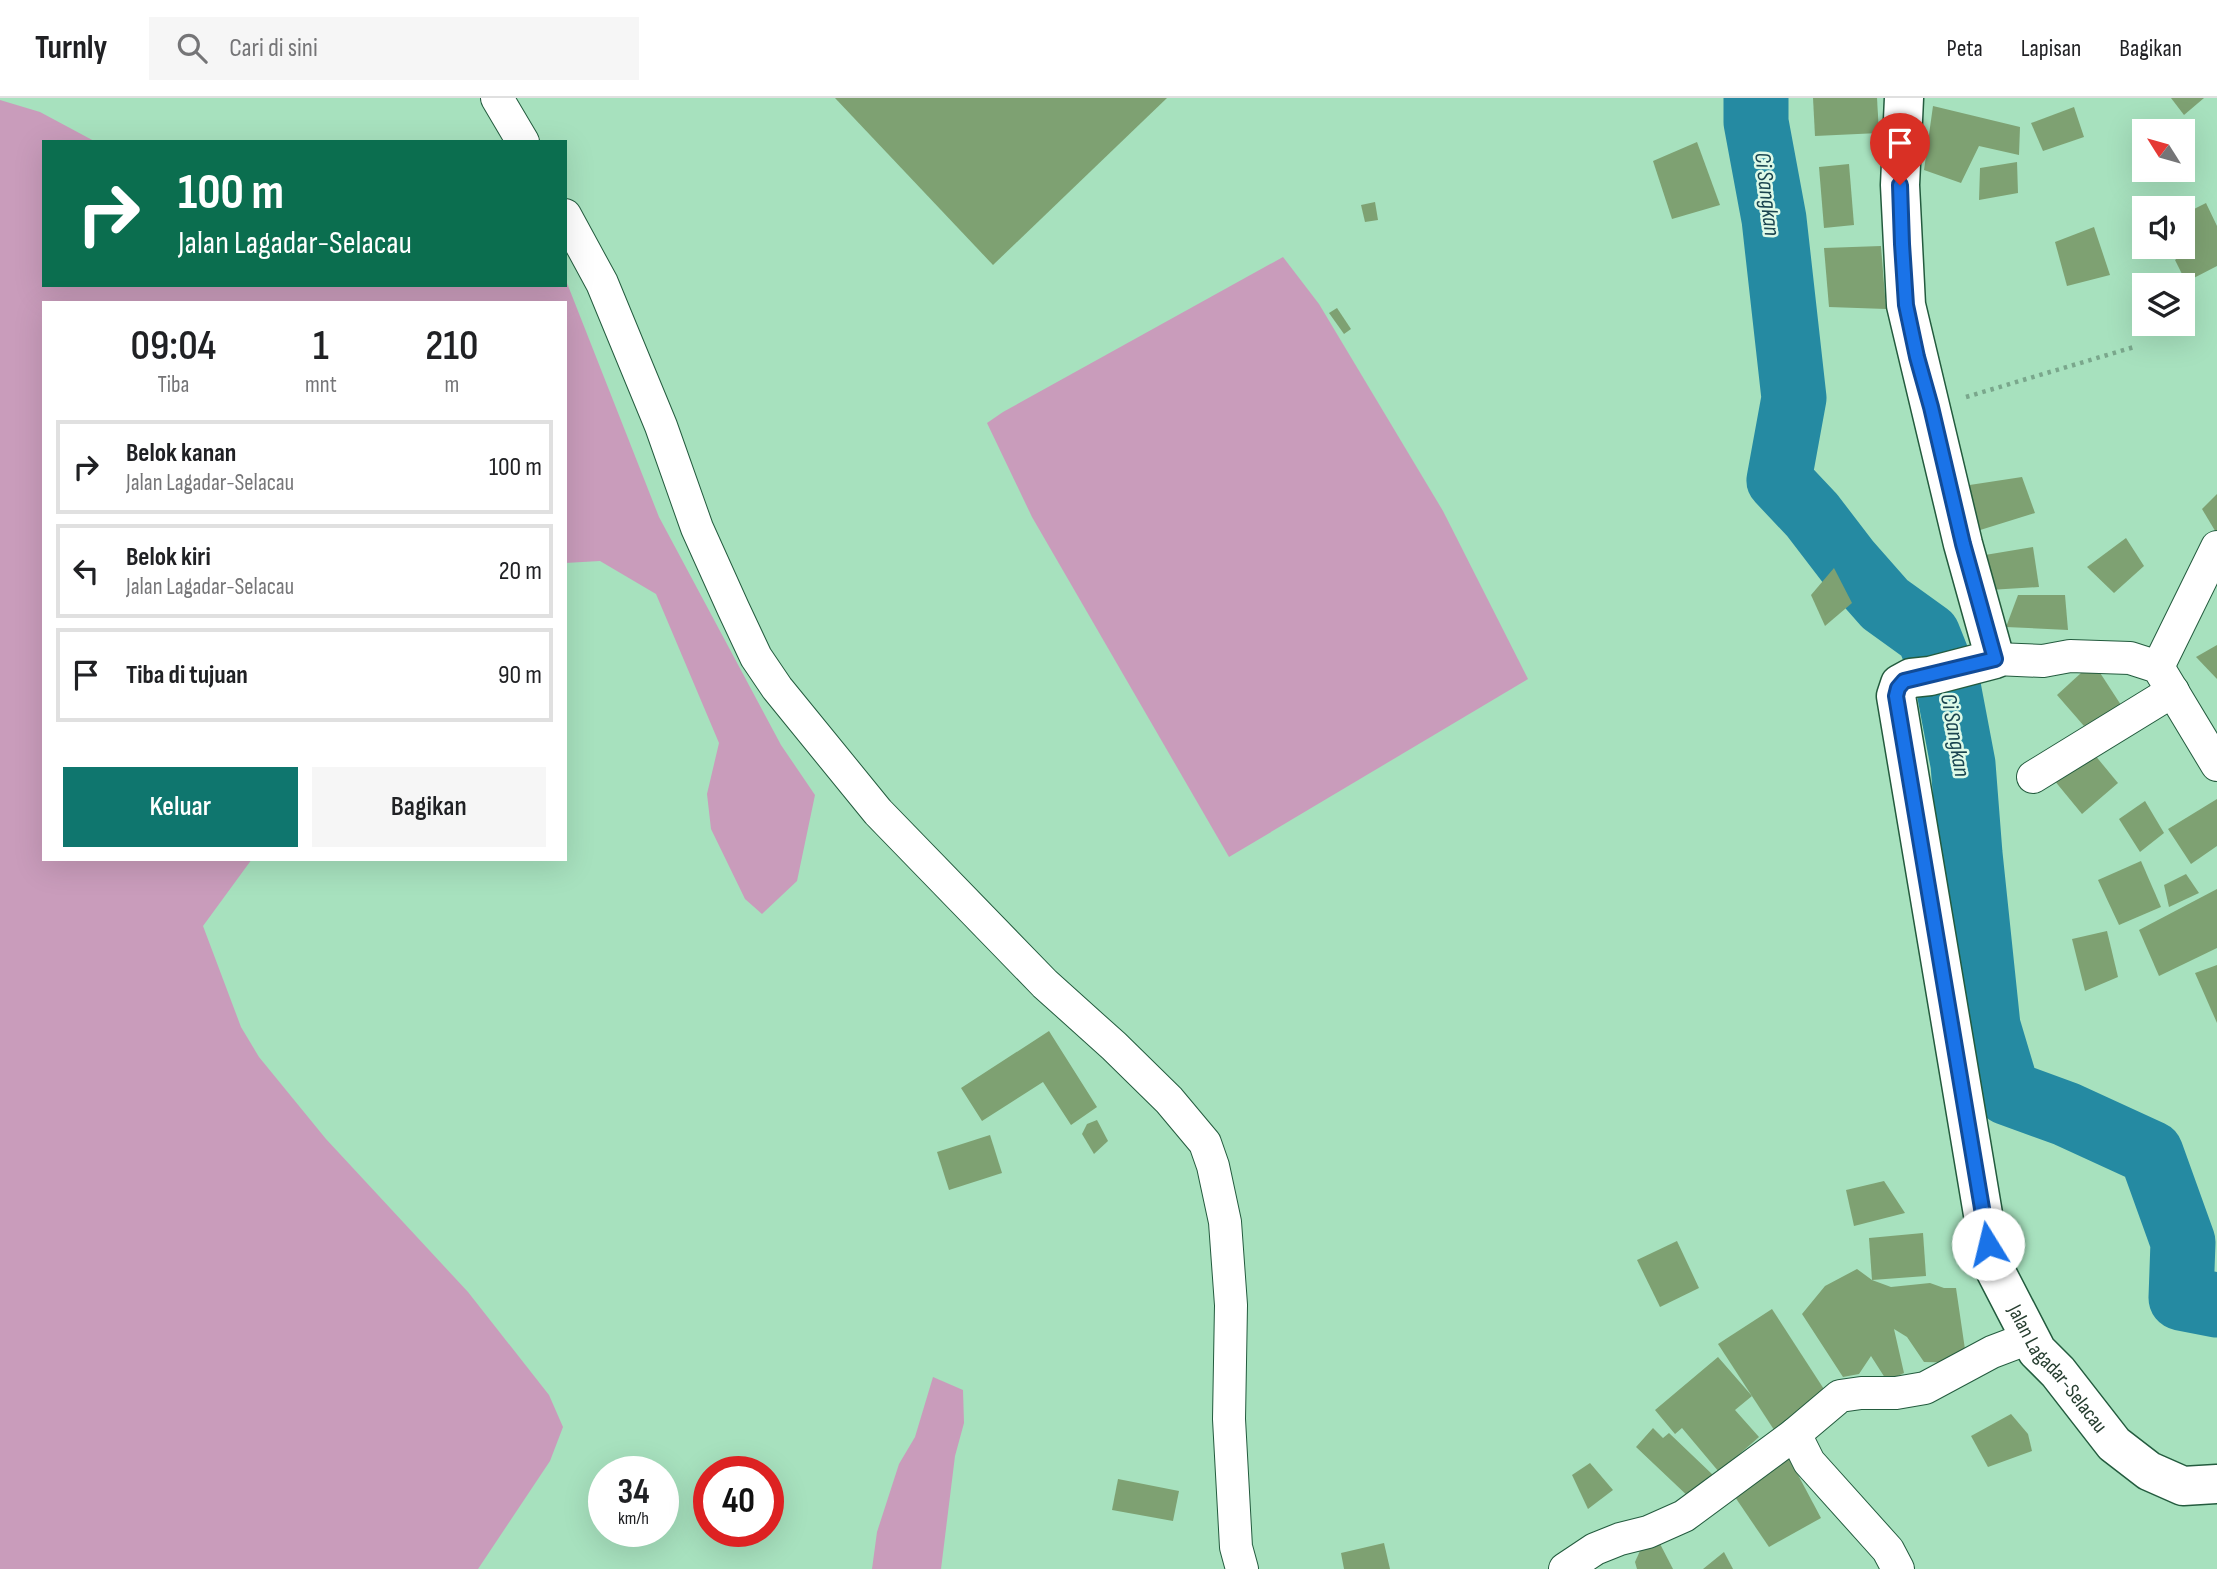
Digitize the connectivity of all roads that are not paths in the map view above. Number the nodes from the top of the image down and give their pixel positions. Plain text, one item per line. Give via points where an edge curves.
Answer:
1 (498, 98) edge
2 (1904, 98) edge
3 (522, 140) edge
4 (567, 219) edge
5 (2217, 547) edge
6 (1989, 660) junction
7 (2165, 679) junction
8 (2217, 765) edge
9 (2033, 777) dead end
10 (2012, 1345) junction
11 (1795, 1434) junction
12 (2217, 1484) edge
13 (1242, 1569) edge
14 (1564, 1569) edge
15 (1898, 1569) edge

1 - 3 street
2 - 6 street via 1900,185 1906,305
4 - 13 street via 603,283 697,528 756,657 777,688 878,812 1045,984 1169,1100 1205,1143 1225,1222 1231,1305 1229,1419 1236,1547
5 - 7 street
6 - 7 street via 2130,658
6 - 10 street, Jalan Lagadar-Selacau via 1904,681 1896,696 1988,1244
7 - 8 street
7 - 9 street
10 - 11 street via 1925,1388 1840,1396
10 - 12 street, Jalan Lagadar-Selacau via 2037,1351 2114,1444 2140,1465 2183,1486
11 - 14 street via 1684,1516 1595,1549
11 - 15 street via 1809,1462 1888,1550

